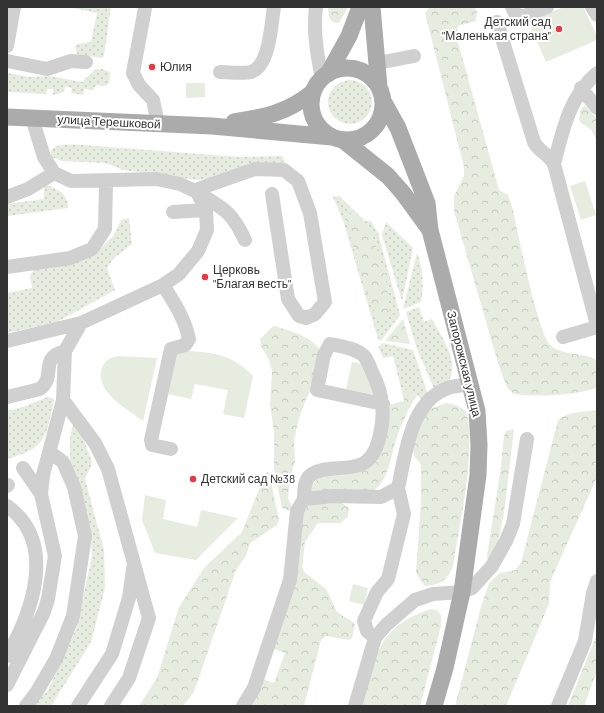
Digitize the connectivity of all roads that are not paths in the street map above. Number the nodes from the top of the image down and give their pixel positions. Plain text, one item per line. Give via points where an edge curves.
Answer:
1 (14, 7) edge
2 (274, 7) edge
3 (316, 7) edge
4 (360, 7) edge
5 (372, 7) edge
6 (512, 7) edge
7 (547, 7) edge
8 (592, 7) edge
9 (145, 8) dead end
10 (597, 15) edge
11 (497, 22) dead end
12 (7, 46) edge
13 (414, 56) dead end
14 (7, 61) edge
15 (86, 62) dead end
16 (378, 63) junction
17 (220, 72) dead end
18 (597, 73) edge
19 (321, 82) junction
20 (581, 88) junction
21 (381, 94) junction
22 (597, 108) edge
23 (7, 117) edge
24 (32, 118) junction
25 (158, 124) junction
26 (212, 126) junction
27 (338, 139) junction
28 (554, 164) junction
29 (54, 173) junction
30 (106, 182) junction
31 (197, 192) junction
32 (272, 194) dead end
33 (7, 197) edge
34 (206, 210) junction
35 (173, 212) dead end
36 (430, 230) junction
37 (245, 240) dead end
38 (7, 267) edge
39 (163, 285) junction
40 (81, 323) junction
41 (597, 326) edge
42 (563, 337) dead end
43 (7, 341) edge
44 (65, 351) junction
45 (469, 384) junction
46 (7, 397) edge
47 (63, 400) junction
48 (382, 404) junction
49 (528, 439) dead end
50 (172, 449) dead end
51 (50, 452) junction
52 (23, 468) dead end
53 (398, 488) junction
54 (41, 494) junction
55 (304, 499) junction
56 (7, 506) edge
57 (134, 561) junction
58 (597, 581) edge
59 (462, 592) junction
60 (375, 638) junction
61 (7, 656) edge
62 (7, 685) edge
63 (26, 706) edge
64 (78, 706) edge
65 (111, 706) edge
66 (243, 706) edge
67 (355, 706) edge
68 (434, 706) edge
69 (558, 706) edge

1 - 12 street
2 - 17 street via 266,54 258,67 250,72
3 - 19 street via 314,27
4 - 19 main road via 349,36
5 - 16 main road
6 - 7 street via 515,13 522,17
8 - 10 street
9 - 25 street via 133,73 139,85 153,100
11 - 28 street via 534,142 538,150 547,154
13 - 16 street
14 - 15 street via 47,69 71,61
16 - 21 main road
18 - 20 street
19 - 21 main road via 345,67 373,78
19 - 26 main road, улица Терешковой via 301,102 272,115
19 - 27 main road via 311,108 315,121 324,131
20 - 22 street
20 - 28 street via 563,129
21 - 27 main road via 379,119 372,130 356,139
21 - 36 main road, Запорожская улица via 398,128 427,203
23 - 24 main road, улица Терешковой
24 - 25 main road, улица Терешковой
24 - 29 street via 44,157
25 - 26 main road, улица Терешковой
26 - 27 main road, улица Терешковой
27 - 36 main road via 388,176
28 - 41 street
29 - 30 street via 71,182
29 - 33 street via 28,189
30 - 31 street via 156,179 180,184
30 - 38 street via 105,229 92,249 70,258
31 - 32 street via 198,189 255,169 284,170 298,181 310,213 325,302 315,314 306,318 299,316 288,299
31 - 34 street
31 - 37 street via 233,218
34 - 35 street
34 - 39 street via 207,230 198,251 179,274
36 - 45 main road, Запорожская улица
39 - 40 street
39 - 50 street via 176,304 189,339 186,345 171,349 151,440 152,445
40 - 43 street
40 - 44 street
41 - 42 street
44 - 46 street via 54,354 51,358 43,387
44 - 47 street
45 - 53 street via 450,388 434,396 423,408 410,433
45 - 59 main road, Запорожская улица via 479,421 478,475
47 - 51 street
47 - 57 street via 95,443 108,469
48 - 48 street via 317,390 324,356 330,344 346,347 364,356 380,390
48 - 55 street via 381,428 376,449 370,458 363,464 324,470 310,475 304,484
49 - 59 street via 518,502 506,542 492,566 472,588
51 - 54 street via 43,474
51 - 63 street via 63,462 74,487 85,536 73,616 56,659
52 - 54 street
53 - 55 street via 381,496
53 - 60 street via 404,514 388,579 377,592 364,621 367,631
54 - 62 street via 55,556 48,599
55 - 66 street via 297,511 290,580 254,688
56 - 61 street via 25,524 34,542 36,577 31,605 21,632
57 - 64 street via 129,598 112,654
57 - 65 street via 149,618 129,678
58 - 69 street via 585,641
59 - 60 street via 433,594 415,600
59 - 68 main road, Запорожская улица via 446,668
60 - 67 street

